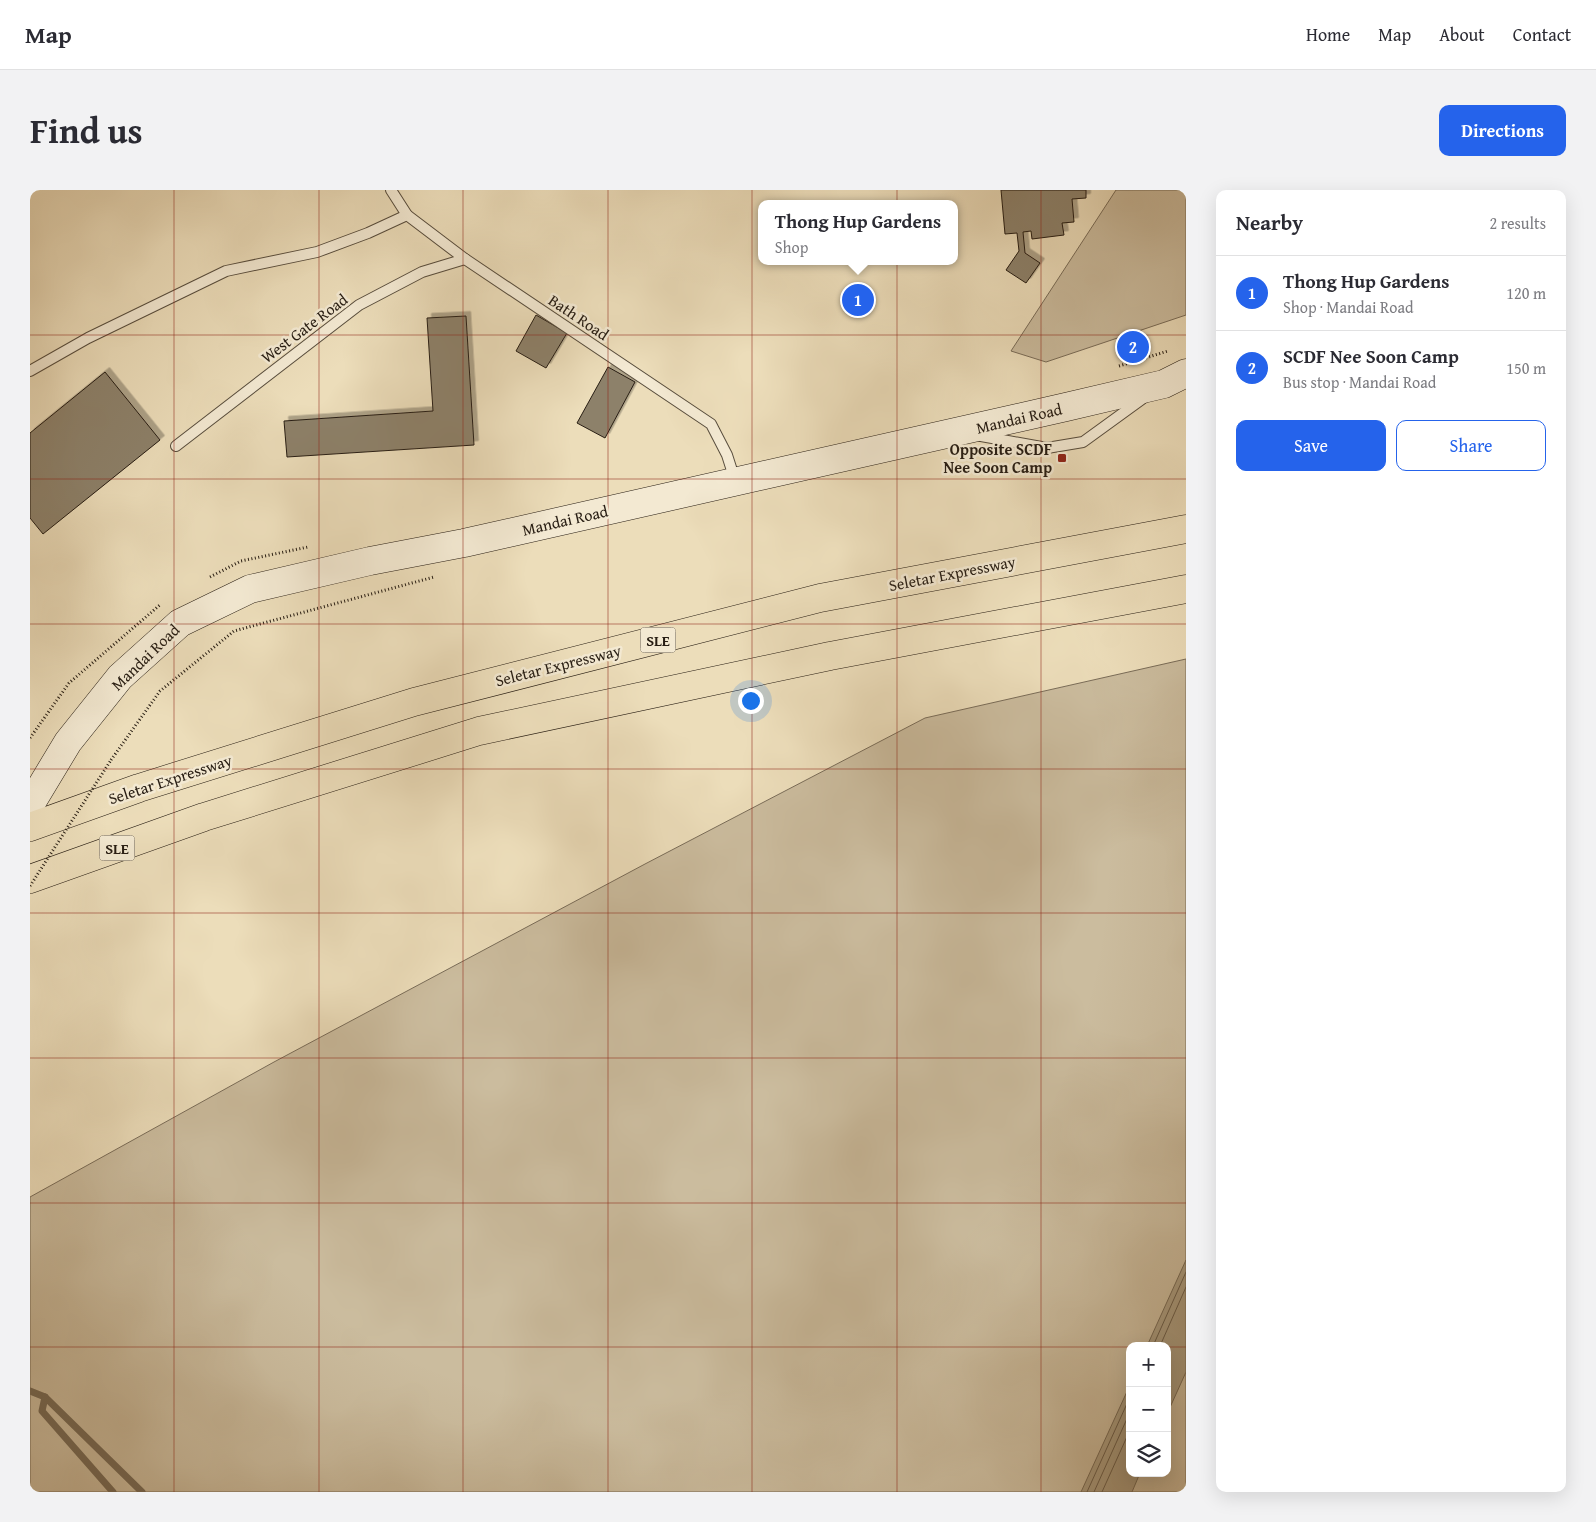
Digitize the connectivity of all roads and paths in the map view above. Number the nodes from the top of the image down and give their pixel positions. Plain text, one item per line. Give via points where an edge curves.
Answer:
1 (391, 190) edge
2 (407, 215) junction
3 (465, 259) junction
4 (30, 371) edge
5 (1175, 378) edge
6 (957, 431) junction
7 (176, 446) dead end
8 (735, 480) junction
9 (1186, 529) edge
10 (442, 575) dead end
11 (1186, 589) edge
12 (30, 805) edge
13 (30, 826) edge
14 (30, 879) edge
15 (30, 886) edge

1 - 2 lane, Bath Road
2 - 3 lane, Bath Road
2 - 4 lane via 318,252 226,271 88,338
3 - 7 lane, West Gate Road via 422,272 359,305
3 - 8 lane, Bath Road via 711,424
5 - 6 main road, Mandai Road
5 - 6 lane via 1083,442 1047,448
6 - 8 main road, Mandai Road
8 - 12 main road, Mandai Road via 464,543 250,588 180,623 120,677 68,742
9 - 13 highway, Seletar Expressway / SLE via 820,598 442,695 138,788
10 - 15 path, bridge via 234,631 160,691
11 - 14 highway, SLE via 830,656 479,731 204,817

